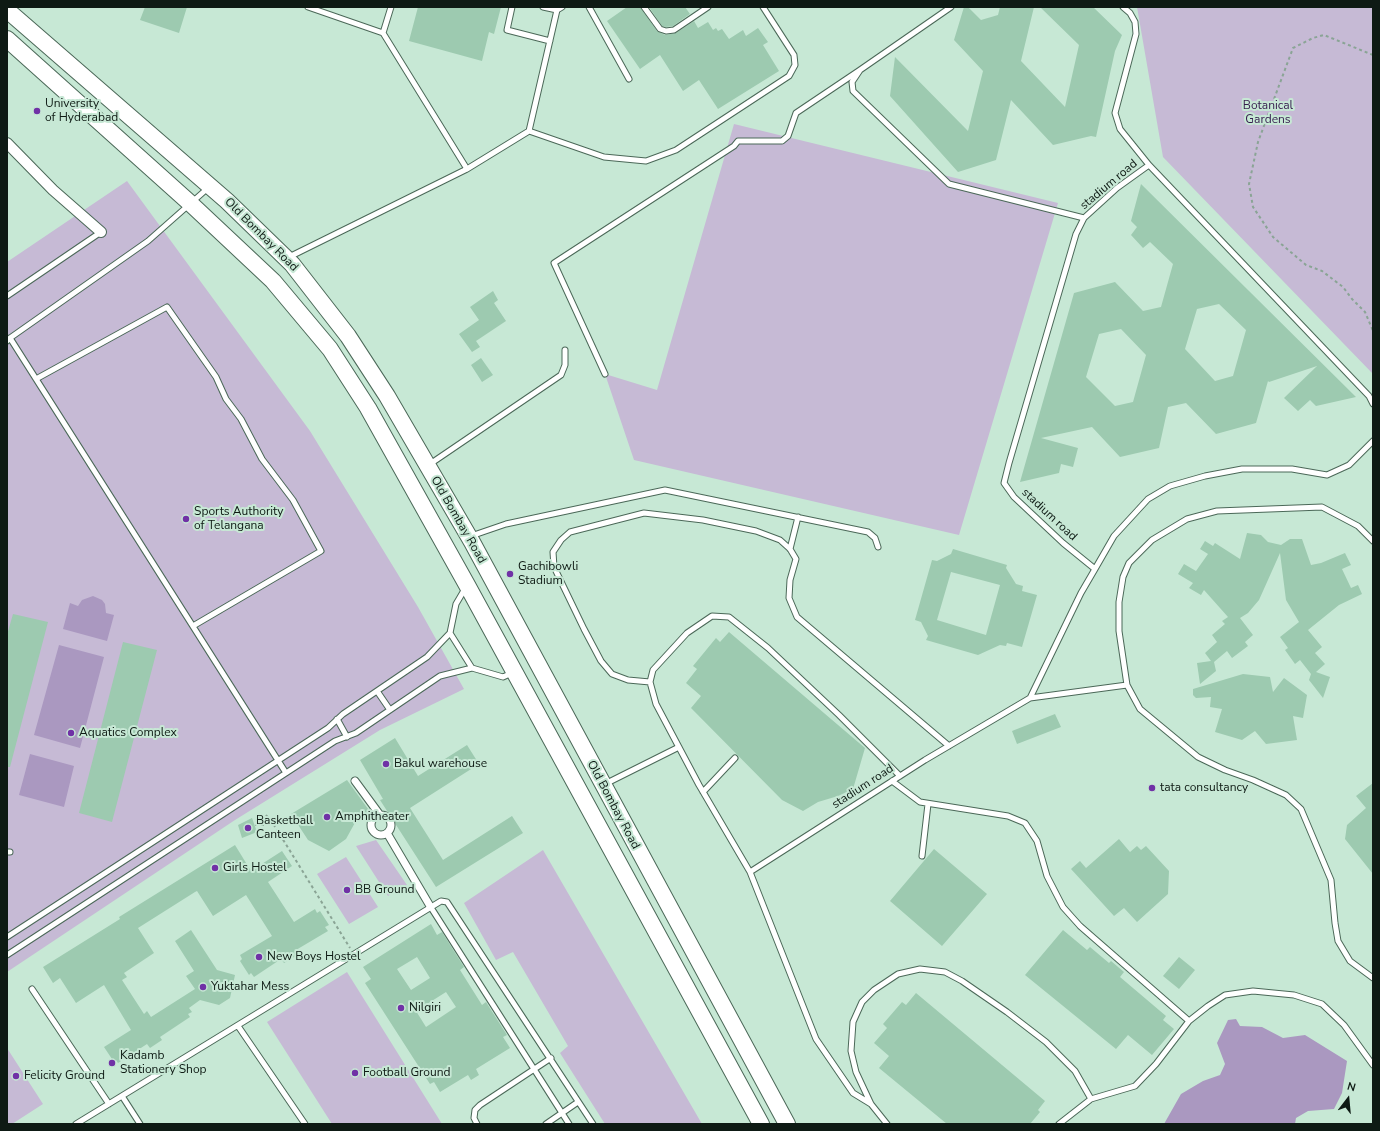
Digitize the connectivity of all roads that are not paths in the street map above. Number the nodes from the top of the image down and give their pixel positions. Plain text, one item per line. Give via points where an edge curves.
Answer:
1 (308, 7) edge
2 (391, 7) edge
3 (512, 7) edge
4 (543, 7) edge
5 (562, 7) edge
6 (590, 7) edge
7 (644, 7) edge
8 (708, 7) edge
9 (763, 7) edge
10 (951, 7) edge
11 (1123, 7) edge
12 (7, 10) edge
13 (557, 10) junction
14 (383, 34) junction
15 (7, 39) edge
16 (550, 40) junction
17 (860, 70) junction
18 (629, 79) dead end
19 (529, 131) junction
20 (7, 143) edge
21 (1149, 165) junction
22 (467, 169) junction
23 (210, 186) junction
24 (191, 204) junction
25 (1084, 218) junction
26 (101, 232) joint
27 (286, 258) junction
28 (7, 296) edge
29 (9, 340) edge
30 (564, 350) dead end
31 (604, 374) dead end
32 (36, 379) junction
33 (1373, 404) edge
34 (1373, 441) edge
35 (427, 466) junction
36 (798, 517) junction
37 (468, 537) junction
38 (1373, 541) edge
39 (878, 546) dead end
40 (790, 549) junction
41 (1095, 568) junction
42 (467, 585) junction
43 (512, 617) junction
44 (193, 626) junction
45 (490, 628) junction
46 (450, 634) junction
47 (472, 668) junction
48 (514, 672) junction
49 (650, 682) junction
50 (1127, 685) junction
51 (377, 691) junction
52 (1030, 698) junction
53 (390, 710) junction
54 (337, 719) junction
55 (347, 736) junction
56 (949, 746) junction
57 (679, 747) junction
58 (735, 758) dead end
59 (278, 760) junction
60 (286, 773) junction
61 (900, 776) junction
62 (355, 780) dead end
63 (892, 781) junction
64 (602, 785) junction
65 (703, 792) junction
66 (928, 804) junction
67 (380, 815) junction
68 (387, 833) junction
69 (922, 856) dead end
70 (750, 872) junction
71 (430, 906) junction
72 (7, 937) edge
73 (7, 955) edge
74 (1373, 978) edge
75 (32, 989) dead end
76 (1189, 1021) junction
77 (238, 1026) junction
78 (551, 1058) junction
79 (1373, 1065) edge
80 (534, 1070) junction
81 (122, 1096) junction
82 (1091, 1099) junction
83 (578, 1102) junction
84 (109, 1104) junction
85 (871, 1104) junction
86 (562, 1113) junction
87 (76, 1124) edge
88 (140, 1124) edge
89 (305, 1124) edge
90 (478, 1124) edge
91 (546, 1124) edge
92 (569, 1124) edge
93 (593, 1124) edge
94 (761, 1124) edge
95 (787, 1124) edge
96 (887, 1124) edge
97 (1059, 1124) edge

1 - 14 lane
2 - 14 lane
3 - 16 lane via 506,30
4 - 13 lane
5 - 13 lane
6 - 18 lane
7 - 8 lane via 660,29 666,32 674,30
9 - 19 lane via 794,55 795,65 789,76 676,150 646,161 604,157
10 - 17 lane
11 - 21 lane via 1135,22 1136,34 1115,113 1120,130
12 - 23 main road, Old Bombay Road
13 - 16 lane
14 - 22 lane
15 - 24 main road, Old Bombay Road
16 - 19 lane
17 - 25 lane via 852,82 853,91 949,184
17 - 31 lane via 796,113 788,136 782,141 738,141 554,263
19 - 22 lane
20 - 26 street via 53,190
21 - 25 lane, stadium road via 1117,188
21 - 33 lane, stadium road via 1369,396
22 - 27 lane
23 - 24 lane
23 - 27 main road, Old Bombay Road
24 - 29 lane via 148,241
24 - 42 main road, Old Bombay Road via 273,281 330,349 368,408
25 - 41 lane, stadium road via 1076,234 1058,291 1004,483 1014,497 1063,543
26 - 28 lane
27 - 35 main road, Old Bombay Road via 348,336 387,396
29 - 32 lane
30 - 35 lane via 565,365 561,375
32 - 44 lane
32 - 44 lane via 166,307 216,377 226,399 241,420 262,459 292,500 321,551
34 - 41 lane via 1349,465 1328,475 1292,469 1242,469 1170,486 1148,499 1114,536
35 - 37 main road, Old Bombay Road
36 - 37 lane via 665,490 506,524
36 - 39 lane via 868,532 875,538
36 - 40 lane
37 - 43 main road, Old Bombay Road
38 - 50 lane via 1358,526 1322,507 1217,511 1187,519 1152,540 1129,563 1123,577 1119,602 1119,631
40 - 49 lane via 780,540 756,530 644,513 570,532 561,540 553,552 554,567 601,661 612,674 628,680
40 - 56 lane via 796,559 790,580 789,598 797,618
41 - 52 lane via 1080,593
42 - 45 main road, Old Bombay Road
42 - 46 lane via 456,604
43 - 45 main road
43 - 64 main road, Old Bombay Road
44 - 59 lane
45 - 48 main road, Old Bombay Road
46 - 47 lane
46 - 51 lane via 427,657
47 - 48 lane via 503,676
47 - 53 lane via 440,676
48 - 94 main road, Old Bombay Road
49 - 57 lane via 656,704
49 - 61 lane via 653,670 687,633 712,616 729,617 768,648
50 - 52 lane
50 - 74 lane via 1140,709 1198,757 1286,795 1302,809 1331,880 1338,941 1350,961
51 - 53 lane
51 - 54 lane
52 - 56 lane, stadium road
53 - 55 lane via 356,733
54 - 55 lane
54 - 59 lane via 328,728
55 - 60 lane
56 - 61 lane, stadium road
57 - 64 lane
57 - 65 lane
58 - 65 lane
59 - 60 lane
59 - 72 lane
60 - 73 lane
61 - 63 lane, stadium road
62 - 67 street
63 - 66 lane via 920,802
63 - 70 lane, stadium road
64 - 95 main road, Old Bombay Road
65 - 70 lane
66 - 69 lane
66 - 76 lane via 1008,816 1025,823 1037,841 1046,876 1063,907 1080,926
67 - 68 street via 390,822
67 - 68 street via 372,821 372,830 377,834
68 - 71 street
70 - 85 lane via 816,1039 854,1093
71 - 77 lane
71 - 78 lane via 437,902 447,902
71 - 80 lane
75 - 84 lane
76 - 79 lane via 1225,995 1253,991 1294,996 1322,1004 1344,1024
76 - 82 lane via 1156,1064 1135,1086
77 - 81 lane
77 - 89 lane
78 - 80 lane
78 - 83 lane
80 - 86 lane
80 - 90 lane via 480,1105 475,1110 474,1118
81 - 84 lane
81 - 88 lane
82 - 85 lane via 1075,1071 1046,1042 1007,1012 945,972 920,969 898,974 874,990 862,1002 853,1022 851,1051 856,1072
82 - 97 lane
83 - 86 lane
83 - 93 lane
84 - 87 lane
85 - 96 lane
86 - 91 lane
86 - 92 lane

